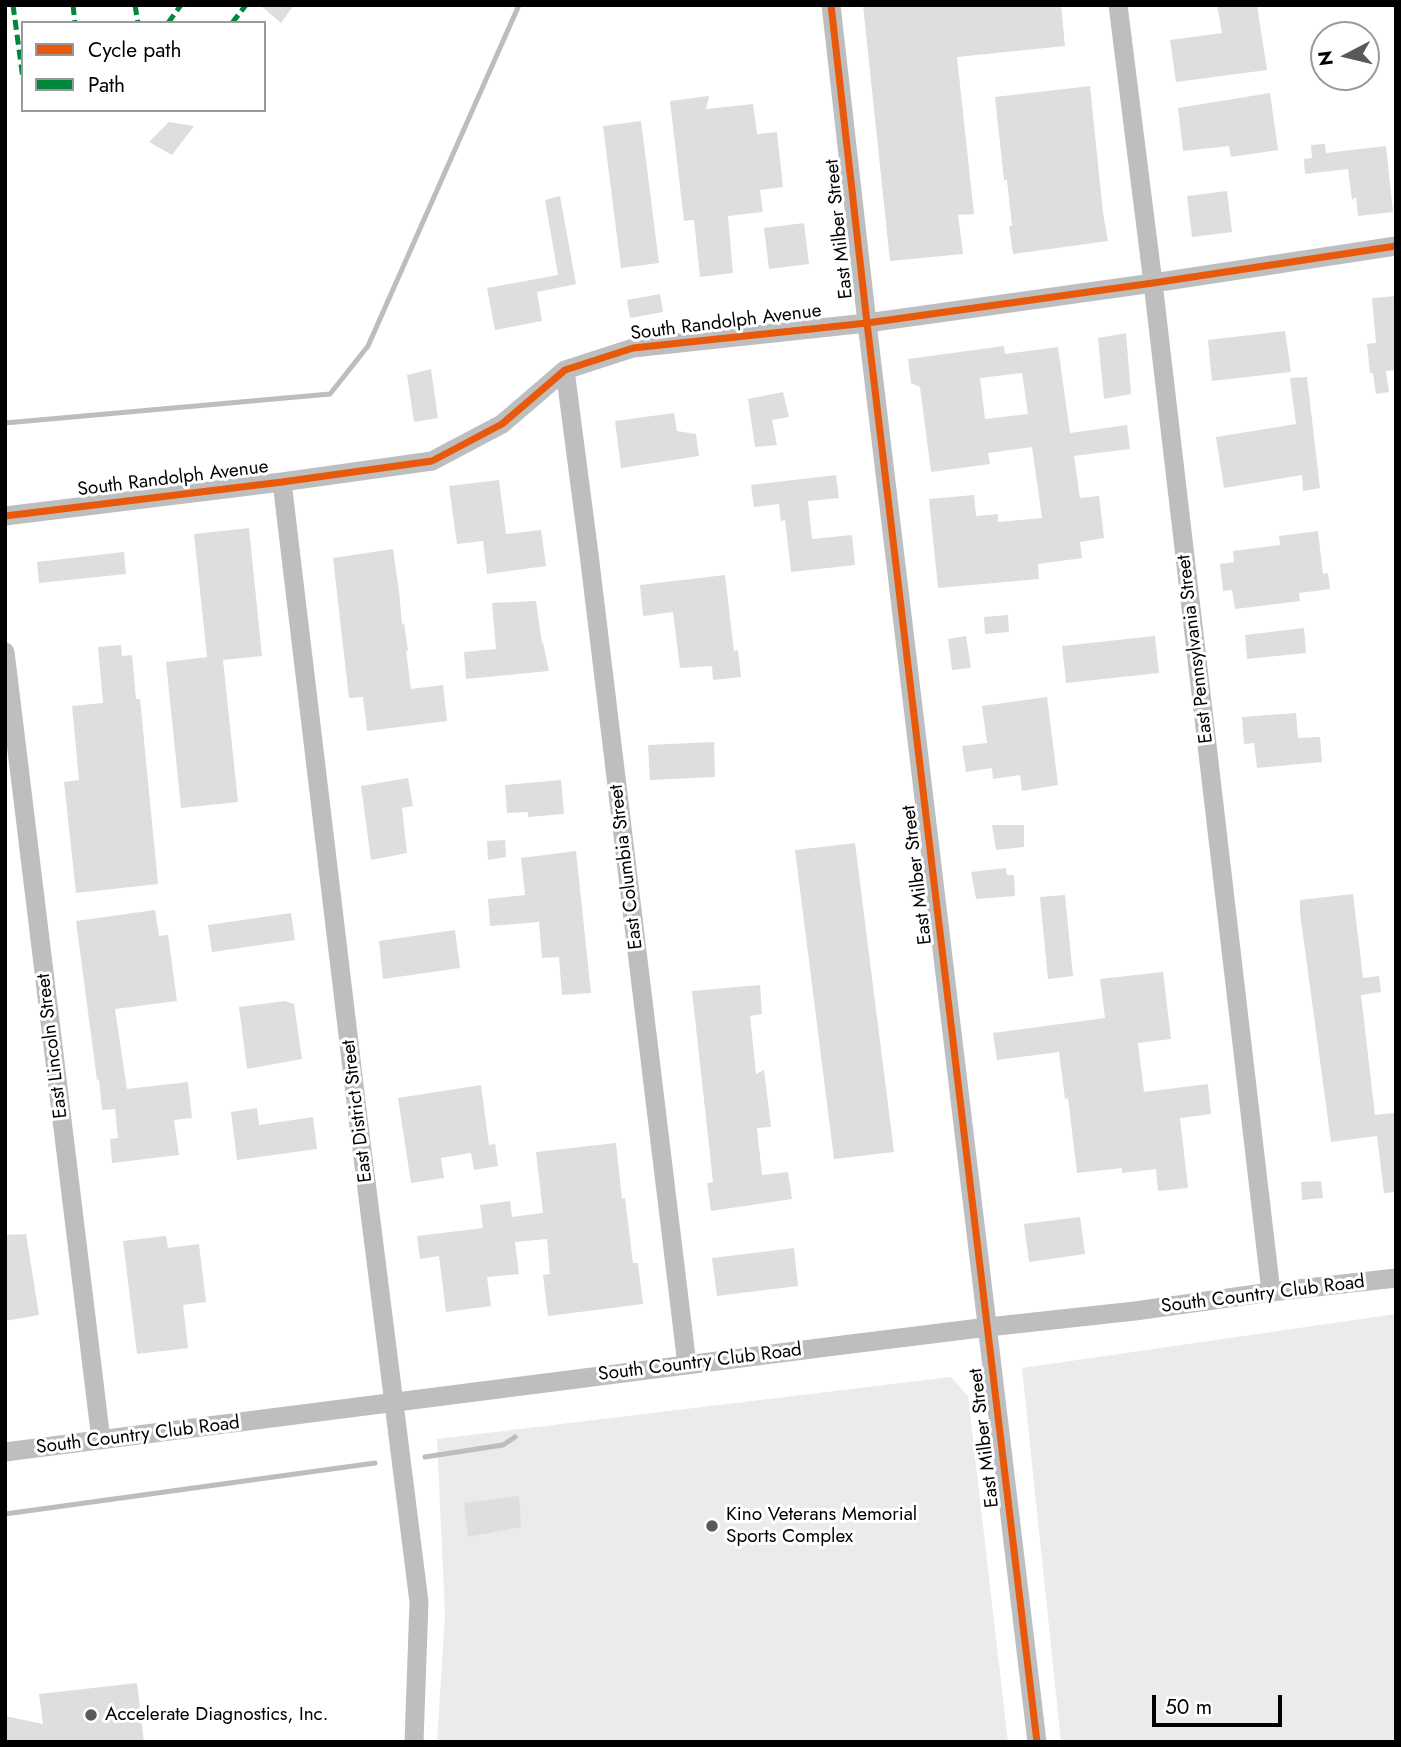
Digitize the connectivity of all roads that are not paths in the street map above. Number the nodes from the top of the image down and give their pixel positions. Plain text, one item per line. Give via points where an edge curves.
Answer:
1 (831, 5) edge
2 (1118, 5) edge
3 (1396, 246) edge
4 (1153, 284) junction
5 (867, 323) junction
6 (565, 370) junction
7 (282, 482) junction
8 (5, 516) edge
9 (5, 652) edge
10 (1396, 1278) edge
11 (1271, 1292) junction
12 (988, 1327) junction
13 (687, 1364) junction
14 (394, 1403) junction
15 (100, 1440) junction
16 (5, 1452) edge
17 (414, 1742) edge
18 (1037, 1742) edge

1 - 5 street, East Milber Street
2 - 4 street, East Pennsylvania Street
3 - 4 street, South Randolph Avenue
4 - 5 street, South Randolph Avenue
4 - 11 street, East Pennsylvania Street
5 - 6 street, South Randolph Avenue via 634,348
5 - 12 street, East Milber Street
6 - 7 street, South Randolph Avenue via 502,424 432,461
6 - 13 street, East Columbia Street
7 - 8 street, South Randolph Avenue
7 - 14 street, East District Street
9 - 15 street, East Lincoln Street
10 - 11 street, South Country Club Road
11 - 12 street, South Country Club Road
12 - 13 street, South Country Club Road
12 - 18 street, East Milber Street
13 - 14 street, South Country Club Road
14 - 15 street, South Country Club Road
14 - 17 street, East District Street via 419,1602
15 - 16 street, South Country Club Road

